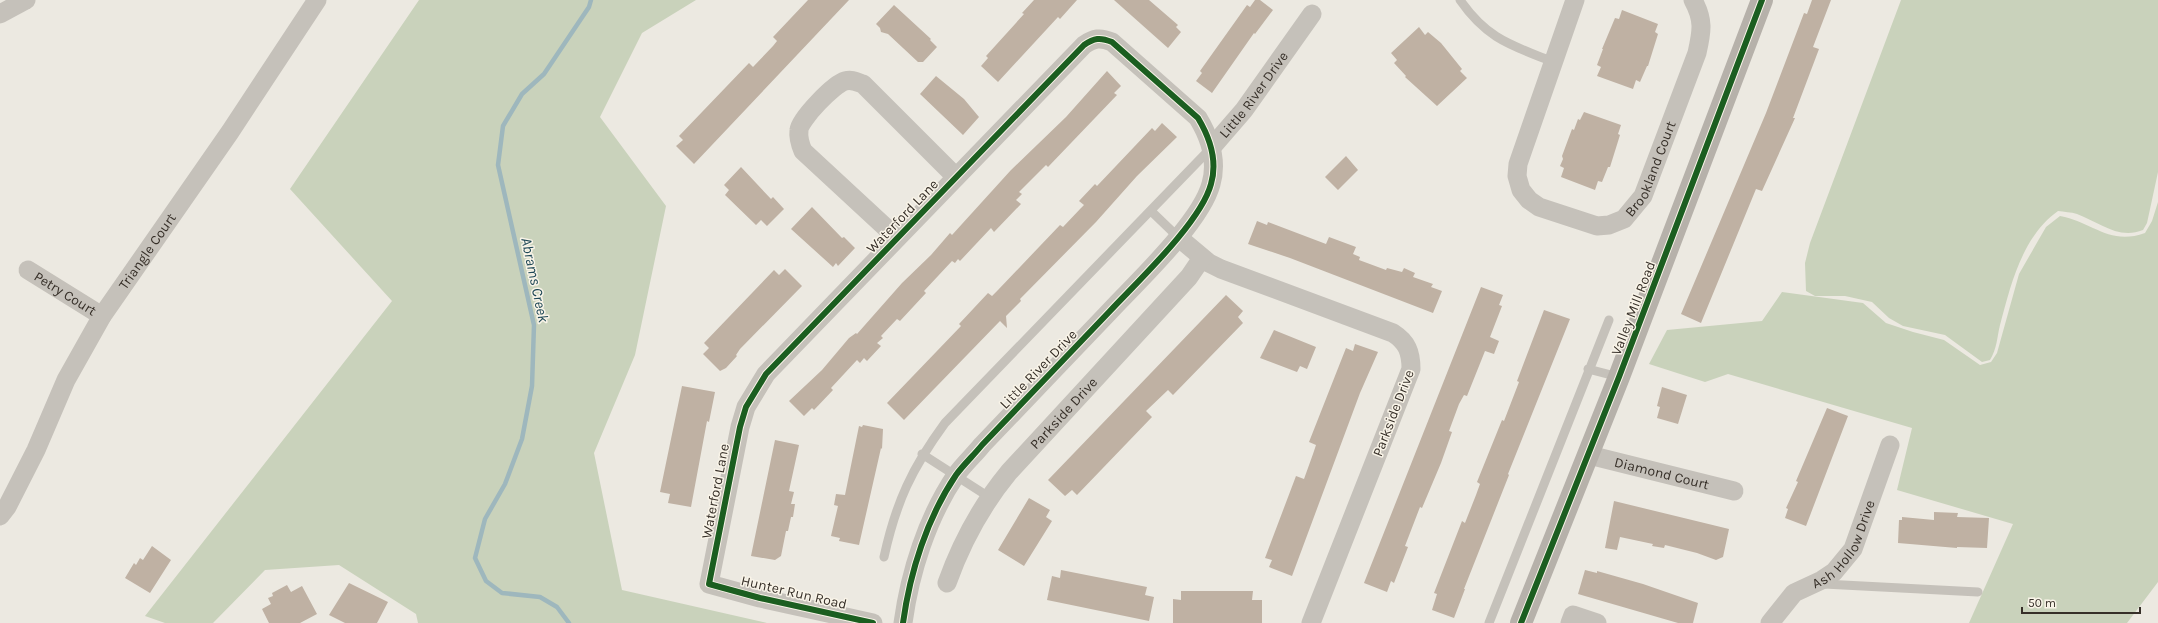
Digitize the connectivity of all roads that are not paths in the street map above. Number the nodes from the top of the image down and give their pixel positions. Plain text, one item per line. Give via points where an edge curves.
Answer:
1 (26, 0) edge
2 (317, 0) edge
3 (1460, 0) edge
4 (1575, 0) edge
5 (1693, 0) edge
6 (1762, 0) edge
7 (0, 14) edge
8 (1312, 14) dead end
9 (1553, 62) junction
10 (1212, 148) junction
11 (956, 178) junction
12 (1151, 210) junction
13 (1178, 237) junction
14 (897, 238) junction
15 (1202, 258) junction
16 (28, 270) dead end
17 (102, 316) junction
18 (1609, 320) dead end
19 (1588, 368) junction
20 (1620, 377) junction
21 (1890, 446) dead end
22 (922, 454) junction
23 (1590, 454) junction
24 (956, 475) junction
25 (1734, 491) dead end
26 (989, 497) junction
27 (0, 516) edge
28 (884, 557) dead end
29 (947, 583) dead end
30 (709, 584) joint
31 (1812, 585) junction
32 (1978, 592) dead end
33 (873, 623) edge
34 (903, 623) edge
35 (1311, 623) edge
36 (1489, 623) edge
37 (1521, 623) edge
38 (1570, 623) edge
39 (1597, 623) edge
40 (1770, 623) edge

1 - 7 street
2 - 17 street, Triangle Court via 230,132
3 - 9 lane via 1469,14 1488,33 1503,43
4 - 9 street, Brookland Court
5 - 9 street, Brookland Court via 1701,14 1702,34 1697,53 1643,196 1624,219 1609,225 1585,224 1539,208 1528,200 1521,190 1517,176 1518,164
6 - 20 street, Valley Mill Road
8 - 10 street, Little River Drive via 1244,110
10 - 11 street, Waterford Lane via 1207,132 1198,118 1112,42 1103,38 1092,39
10 - 12 lane
10 - 13 street, Little River Drive via 1212,183 1205,199
11 - 14 street, Waterford Lane
11 - 14 street via 863,84 855,80 837,85 803,120 799,129 799,142 803,151
12 - 13 lane
12 - 22 lane via 946,423
13 - 15 street, Parkside Drive
13 - 24 street, Little River Drive
14 - 30 street, Waterford Lane via 766,374 753,391 740,428
15 - 26 street, Parkside Drive via 1189,277 1009,472
15 - 35 street, Parkside Drive via 1221,269 1393,333 1408,347 1411,357 1411,369
16 - 17 street, Petry Court
17 - 27 street, Triangle Court via 66,380 36,450
18 - 19 lane
19 - 20 lane
19 - 36 lane
20 - 23 street, Valley Mill Road
21 - 31 street, Ash Hollow Drive via 1853,549 1834,572
22 - 24 lane
22 - 28 lane via 900,501
23 - 25 street, Diamond Court
23 - 37 street, Valley Mill Road
24 - 26 lane
24 - 34 street, Little River Drive via 924,539 914,566
26 - 29 street, Parkside Drive via 958,552
30 - 33 street, Hunter Run Road
31 - 32 lane via 1832,583
31 - 40 street, Ash Hollow Drive via 1794,593
38 - 39 street via 1573,615

